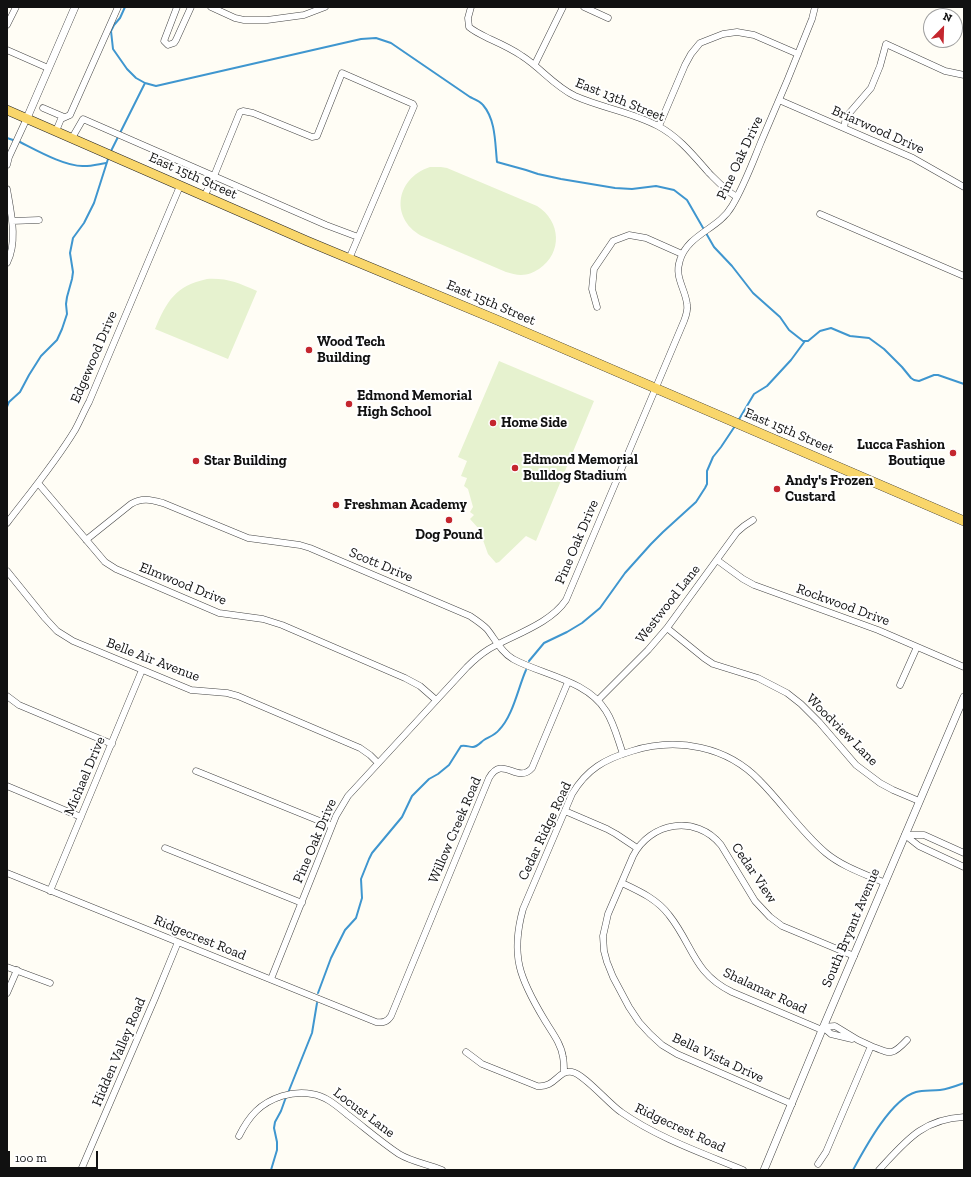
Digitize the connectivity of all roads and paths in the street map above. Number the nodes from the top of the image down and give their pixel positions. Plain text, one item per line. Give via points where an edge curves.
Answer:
1 (16, 7) edge
2 (76, 7) edge
3 (118, 7) edge
4 (177, 7) edge
5 (191, 7) edge
6 (211, 7) edge
7 (325, 7) edge
8 (471, 7) edge
9 (563, 7) edge
10 (584, 7) edge
11 (814, 7) edge
12 (608, 18) dead end
13 (7, 25) edge
14 (7, 50) edge
15 (798, 54) junction
16 (535, 64) junction
17 (48, 68) junction
18 (964, 76) edge
19 (779, 100) junction
20 (43, 108) dead end
21 (7, 110) edge
22 (64, 117) junction
23 (27, 118) junction
24 (659, 126) junction
25 (844, 128) junction
26 (56, 131) junction
27 (72, 138) junction
28 (7, 166) edge
29 (214, 176) junction
30 (180, 186) junction
31 (964, 188) edge
32 (7, 189) edge
33 (204, 197) junction
34 (737, 197) junction
35 (820, 214) dead end
36 (39, 220) dead end
37 (12, 221) junction
38 (358, 237) junction
39 (682, 254) junction
40 (349, 259) junction
41 (7, 263) edge
42 (964, 276) edge
43 (597, 307) dead end
44 (655, 388) junction
45 (38, 483) junction
46 (753, 520) dead end
47 (964, 521) edge
48 (7, 523) edge
49 (86, 540) junction
50 (717, 560) junction
51 (7, 571) edge
52 (667, 628) junction
53 (497, 644) junction
54 (917, 647) junction
55 (964, 667) edge
56 (142, 670) junction
57 (568, 682) junction
58 (900, 685) dead end
59 (7, 696) edge
60 (964, 697) edge
61 (436, 700) junction
62 (598, 700) junction
63 (112, 744) junction
64 (623, 754) junction
65 (378, 763) junction
66 (196, 771) dead end
67 (7, 786) edge
68 (919, 801) junction
69 (565, 811) junction
70 (81, 817) junction
71 (332, 826) junction
72 (905, 835) junction
73 (165, 848) dead end
74 (637, 848) junction
75 (964, 853) edge
76 (964, 867) edge
77 (7, 873) edge
78 (622, 883) junction
79 (885, 883) junction
80 (50, 891) junction
81 (302, 903) junction
82 (178, 942) junction
83 (854, 956) junction
84 (7, 967) edge
85 (16, 970) junction
86 (271, 979) junction
87 (50, 983) dead end
88 (7, 993) edge
89 (385, 1022) joint
90 (823, 1028) junction
91 (907, 1040) dead end
92 (871, 1046) junction
93 (466, 1052) dead end
94 (564, 1073) junction
95 (792, 1104) junction
96 (964, 1117) edge
97 (239, 1136) dead end
98 (818, 1164) dead end
99 (81, 1170) edge
100 (442, 1170) edge
101 (743, 1170) edge
102 (764, 1170) edge
103 (879, 1170) edge

1 - 13 street
2 - 17 street
3 - 22 street via 70,115
4 - 5 street via 164,41 168,45 176,40
6 - 7 street via 235,18 267,20 304,15
8 - 16 street, East 13th Street via 468,27
9 - 16 street
10 - 12 street
11 - 15 street, Pine Oak Drive
14 - 17 street
15 - 19 street, Pine Oak Drive
15 - 24 street via 754,35 736,32 700,43 684,65
16 - 24 street, East 13th Street via 564,91
17 - 23 street
18 - 25 street via 945,71 886,44 873,84 846,117
19 - 25 street, Briarwood Drive
19 - 34 street, Pine Oak Drive
20 - 22 street
21 - 23 main road, East 15th Street
22 - 26 street
23 - 26 main road, East 15th Street
23 - 28 street
24 - 34 street, East 13th Street via 683,145 729,193
25 - 31 street, Briarwood Drive via 914,158
26 - 27 main road, East 15th Street
27 - 29 street via 83,119
27 - 30 main road, East 15th Street
29 - 33 street
29 - 38 street
29 - 38 street via 240,112 253,112 312,138 317,136 342,73 414,106
30 - 33 main road, East 15th Street
30 - 45 street, Edgewood Drive via 89,402 75,429
32 - 37 street
33 - 40 main road, East 15th Street
34 - 39 street, Pine Oak Drive via 720,221 697,236
35 - 42 street
36 - 37 street
37 - 41 street via 12,247
38 - 40 street
39 - 43 street via 646,238 629,235 613,241 594,269 592,288
39 - 44 street, Pine Oak Drive via 678,270 687,304 686,316
40 - 44 main road, East 15th Street
44 - 47 main road, East 15th Street
44 - 53 street, Pine Oak Drive via 566,600 545,619
45 - 48 street, Edgewood Drive
45 - 49 street, Elmwood Drive
46 - 50 street, Westwood Lane via 737,532
49 - 53 street, Scott Drive via 133,502 142,499 164,503 248,538 310,548 470,616 486,628
49 - 61 street, Elmwood Drive via 105,562 116,569 219,613 263,619 282,625 405,678 420,686
50 - 52 street, Westwood Lane
50 - 54 street, Rockwood Drive via 754,585 878,630
51 - 56 street, Belle Air Avenue via 57,631
52 - 62 street, Westwood Lane
52 - 68 street, Woodview Lane via 713,664 758,678 787,693 819,722 856,765 880,783
53 - 57 street, Scott Drive via 512,659
53 - 61 street, Pine Oak Drive via 476,658
54 - 55 street, Rockwood Drive
54 - 58 street
56 - 63 street, Michael Drive
56 - 65 street, Belle Air Avenue via 191,690 231,694 360,748
57 - 62 street, Scott Drive
57 - 89 street, Willow Creek Road via 532,768 520,774 500,768 490,778 391,1016
59 - 63 street via 19,705
60 - 68 street, South Bryant Avenue
61 - 65 street, Pine Oak Drive
62 - 64 street, Scott Drive via 608,713
63 - 70 street, Michael Drive
64 - 69 street, Cedar Ridge Road via 607,760 587,774 575,790
64 - 79 street, Cedar Ridge Road via 652,746 684,744 733,759 761,781 827,854 845,866
65 - 71 street, Pine Oak Drive via 348,796
66 - 71 street
67 - 70 street
68 - 72 street, South Bryant Avenue
69 - 74 street via 607,829
69 - 94 street, Cedar Ridge Road via 523,909 517,939 520,969 525,984 560,1047
70 - 80 street, Michael Drive
71 - 81 street, Pine Oak Drive
72 - 75 street via 924,835
72 - 76 street via 919,846
72 - 79 street, South Bryant Avenue
73 - 81 street
74 - 78 street, Bella Vista Drive
74 - 83 street, Cedar View via 653,834 671,826 687,826 706,832 721,845 755,901 770,917 782,926
77 - 80 street, Ridgecrest Road
78 - 90 street, Shalamar Road via 648,896 669,914 701,967 720,985
78 - 95 street, Bella Vista Drive via 606,923 603,936 604,951 614,977 639,1022 662,1045 677,1054
79 - 83 street, South Bryant Avenue
80 - 82 street, Ridgecrest Road
81 - 86 street, Pine Oak Drive
82 - 86 street, Ridgecrest Road
82 - 99 street, Hidden Valley Road
83 - 90 street, South Bryant Avenue
84 - 85 street
85 - 87 street
85 - 88 street
86 - 89 street, Ridgecrest Road via 376,1022
90 - 92 street, Shalamar Road via 831,1034 858,1040
90 - 95 street, South Bryant Avenue
91 - 92 street, Shalamar Road via 896,1051 890,1053
92 - 98 street via 826,1152
93 - 94 street via 482,1064 537,1086 544,1087
94 - 101 street, Ridgecrest Road via 577,1074 619,1111 648,1129
95 - 102 street, South Bryant Avenue
96 - 103 street via 943,1120 918,1131
97 - 100 street, Locust Lane via 246,1122 266,1103 289,1094 312,1094 336,1105 404,1157

